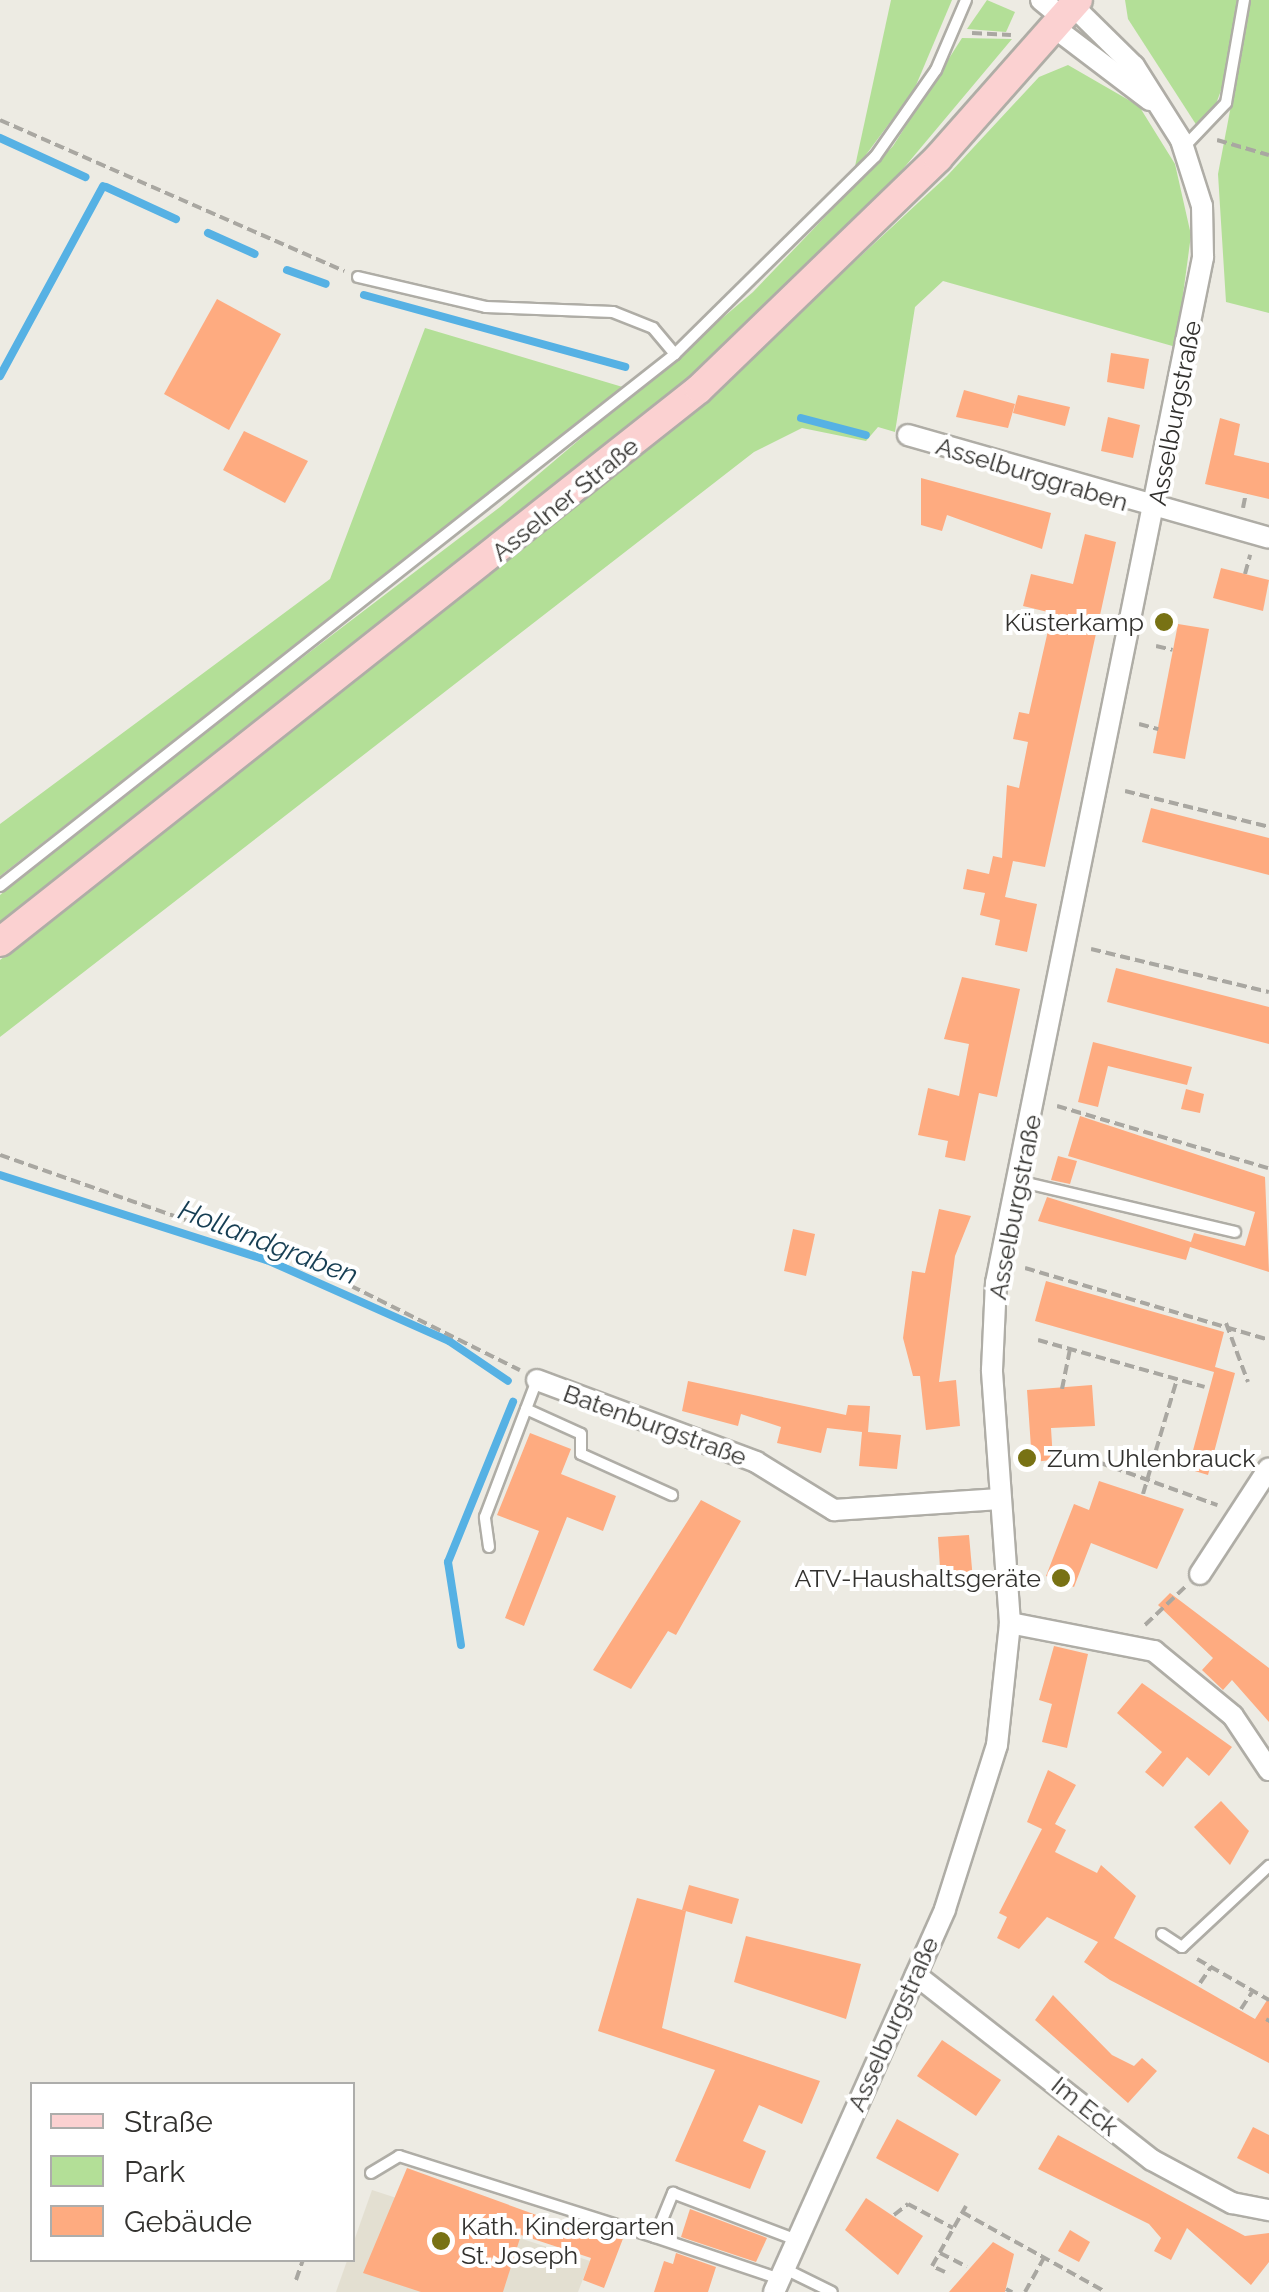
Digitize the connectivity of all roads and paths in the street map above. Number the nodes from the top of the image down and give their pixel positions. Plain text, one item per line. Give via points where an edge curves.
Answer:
1 (966, 0) edge
2 (1041, 0) edge
3 (1244, 0) edge
4 (1067, 13) edge
5 (952, 30) junction
6 (1011, 35) dead end
7 (1156, 104) junction
8 (0, 120) edge
9 (1208, 130) junction
10 (1184, 147) junction
11 (1269, 155) edge
12 (358, 276) joint
13 (675, 354) junction
14 (908, 435) dead end
15 (1246, 494) dead end
16 (1156, 511) junction
17 (1241, 515) dead end
18 (1269, 538) edge
19 (1250, 552) dead end
20 (1245, 574) dead end
21 (1156, 646) dead end
22 (1173, 650) dead end
23 (1139, 724) dead end
24 (1158, 729) dead end
25 (1125, 790) dead end
26 (1184, 806) junction
27 (1182, 816) dead end
28 (1244, 820) junction
29 (1269, 827) edge
30 (1241, 830) dead end
31 (0, 886) edge
32 (0, 942) edge
33 (1091, 949) dead end
34 (1269, 992) edge
35 (1057, 1106) dead end
36 (0, 1155) edge
37 (1268, 1168) edge
38 (1018, 1181) junction
39 (1235, 1232) dead end
40 (1025, 1268) dead end
41 (1226, 1323) junction
42 (1038, 1340) dead end
43 (1269, 1340) edge
44 (1070, 1349) junction
45 (1177, 1379) junction
46 (537, 1380) junction
47 (1248, 1382) dead end
48 (1205, 1386) dead end
49 (1062, 1389) dead end
50 (526, 1409) junction
51 (1070, 1463) dead end
52 (1269, 1468) edge
53 (1148, 1480) junction
54 (1143, 1494) dead end
55 (672, 1495) dead end
56 (1000, 1498) junction
57 (1232, 1506) dead end
58 (489, 1547) dead end
59 (1200, 1574) joint
60 (1010, 1623) junction
61 (1134, 1642) junction
62 (1269, 1770) edge
63 (1269, 1866) edge
64 (1162, 1934) dead end
65 (1182, 1946) junction
66 (1211, 1967) junction
67 (916, 1976) junction
68 (1200, 1984) dead end
69 (1252, 1991) junction
70 (1269, 2000) edge
71 (1241, 2009) dead end
72 (371, 2174) dead end
73 (966, 2206) dead end
74 (1269, 2210) edge
75 (962, 2212) junction
76 (894, 2215) dead end
77 (953, 2228) junction
78 (655, 2238) junction
79 (796, 2240) junction
80 (940, 2252) junction
81 (1044, 2258) junction
82 (302, 2262) edge
83 (967, 2267) dead end
84 (945, 2272) dead end
85 (296, 2280) dead end
86 (779, 2280) edge
87 (832, 2292) edge
88 (1025, 2292) edge
89 (1106, 2292) edge

1 - 5 lane
2 - 4 street
3 - 9 lane via 1226,103
4 - 7 street, Asselburgstraße
4 - 7 street, Asselburgstraße via 1113,40
4 - 32 main road, Asselner Straße via 872,225 699,389
5 - 6 path
5 - 13 lane via 936,70 875,157
7 - 10 street, Asselburgstraße
8 - 12 path
9 - 10 lane
9 - 11 path via 1229,148
10 - 16 street, Asselburgstraße via 1202,206 1203,257
12 - 13 lane via 486,306 612,312 653,328
13 - 31 lane
14 - 16 street, Asselburggraben
15 - 17 path
16 - 18 street
16 - 38 street, Asselburgstraße
19 - 20 path
21 - 22 path
23 - 24 path
25 - 26 path
26 - 27 path
26 - 28 path
28 - 29 path
28 - 30 path
33 - 34 path
35 - 37 path
36 - 46 path via 331,1273
38 - 39 lane
38 - 56 street, Asselburgstraße via 996,1283
40 - 41 path
41 - 43 path
41 - 47 path
42 - 44 path
44 - 45 path
44 - 49 path
45 - 48 path
45 - 53 path
46 - 50 lane
46 - 56 street, Batenburgstraße via 756,1462 834,1510
50 - 55 lane via 580,1434 581,1454
50 - 58 lane via 485,1517
51 - 53 path via 1098,1462
52 - 59 street
53 - 54 path
53 - 57 path
56 - 60 street, Asselburgstraße
59 - 61 path
60 - 61 street
60 - 67 street, Asselburgstraße via 998,1745 960,1871
61 - 62 street via 1233,1716
63 - 65 lane
64 - 65 lane
65 - 66 path
66 - 68 path
66 - 69 path
67 - 74 street, Im Eck via 1152,2160 1232,2203
67 - 79 street, Asselburgstraße
69 - 70 path
69 - 71 path
72 - 78 lane via 400,2156
73 - 75 path
75 - 77 path
75 - 81 path
76 - 77 path via 908,2204
77 - 80 path
78 - 79 lane via 674,2192
78 - 86 lane
79 - 86 street, Asselburgstraße
80 - 83 path
80 - 84 path via 932,2266
81 - 88 path
81 - 89 path
82 - 85 path
86 - 87 lane

